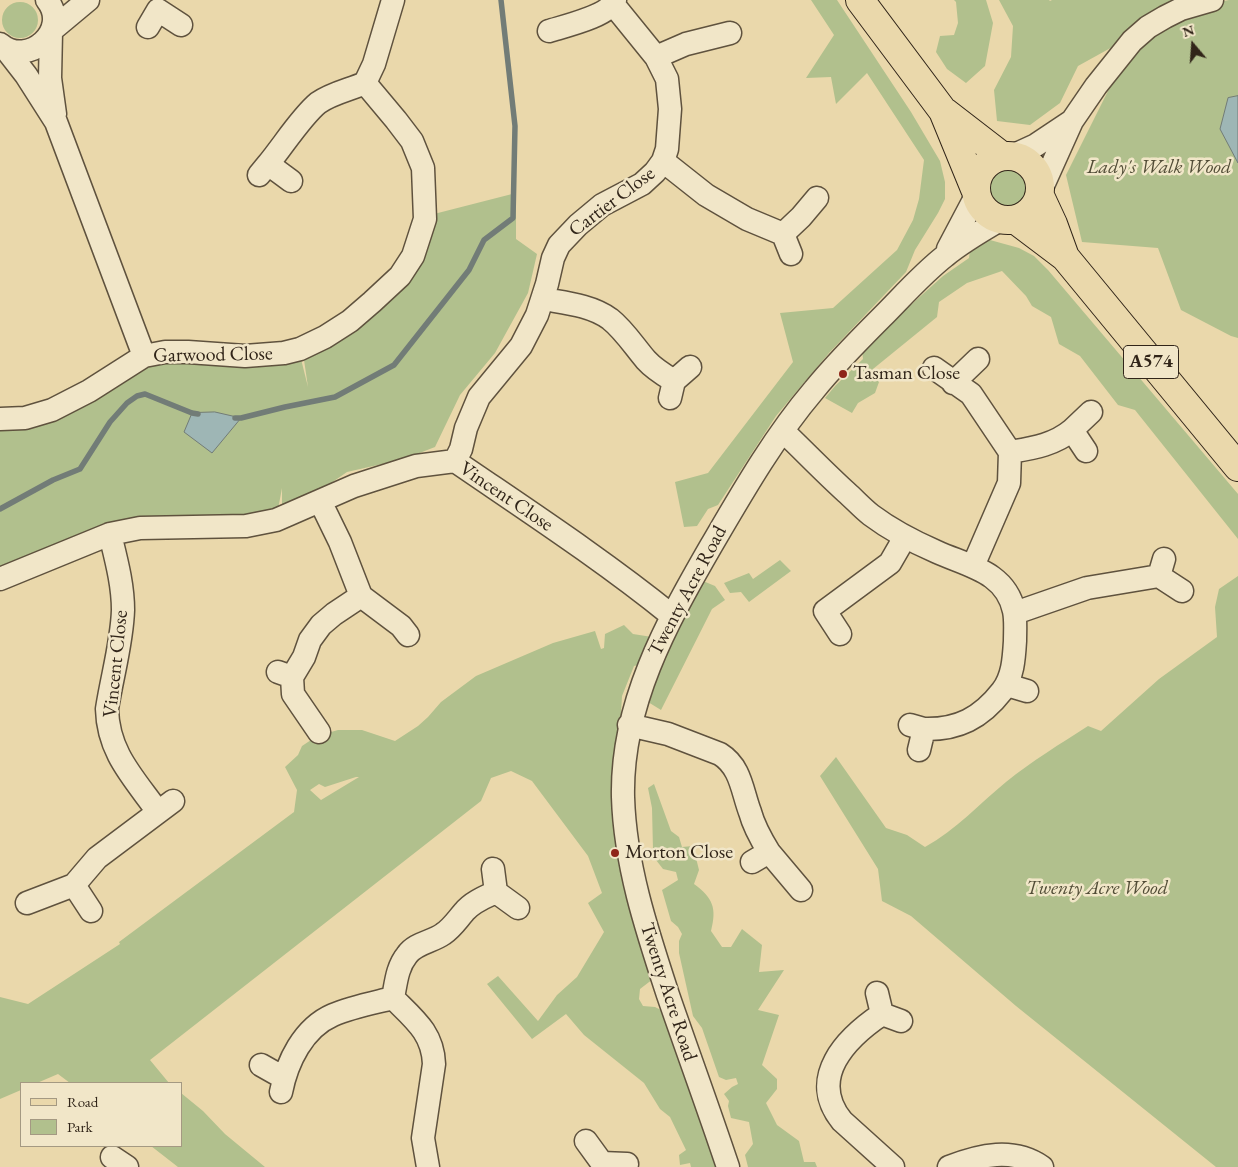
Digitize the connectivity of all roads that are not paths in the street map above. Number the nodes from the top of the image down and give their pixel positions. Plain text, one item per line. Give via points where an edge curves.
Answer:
1 (47, 0) edge
2 (88, 0) edge
3 (393, 0) edge
4 (860, 0) edge
5 (1212, 0) edge
6 (614, 2) edge
7 (157, 12) edge
8 (181, 25) dead end
9 (52, 31) junction
10 (549, 31) dead end
11 (730, 33) dead end
12 (2, 47) edge
13 (656, 57) junction
14 (365, 83) junction
15 (944, 111) junction
16 (1072, 121) junction
17 (56, 122) junction
18 (1007, 156) junction
19 (663, 161) junction
20 (290, 182) dead end
21 (976, 192) junction
22 (1040, 193) junction
23 (817, 197) dead end
24 (1008, 220) junction
25 (944, 256) junction
26 (1065, 257) junction
27 (543, 299) junction
28 (144, 356) junction
29 (978, 359) dead end
30 (934, 368) dead end
31 (678, 382) dead end
32 (954, 383) junction
33 (1091, 412) dead end
34 (0, 419) edge
35 (1072, 430) junction
36 (783, 431) junction
37 (1086, 451) dead end
38 (1010, 452) junction
39 (455, 462) junction
40 (1238, 467) edge
41 (320, 501) junction
42 (110, 534) junction
43 (905, 537) junction
44 (974, 566) junction
45 (0, 579) edge
46 (1182, 591) dead end
47 (361, 596) junction
48 (1015, 612) junction
49 (671, 615) junction
50 (840, 634) dead end
51 (408, 635) dead end
52 (630, 725) junction
53 (319, 732) dead end
54 (918, 750) dead end
55 (493, 869) dead end
56 (74, 885) junction
57 (801, 890) dead end
58 (496, 892) junction
59 (25, 904) dead end
60 (518, 908) dead end
61 (91, 911) dead end
62 (393, 998) junction
63 (886, 1009) dead end
64 (261, 1065) dead end
65 (586, 1141) dead end
66 (627, 1164) dead end
67 (601, 1165) edge
68 (428, 1167) edge
69 (728, 1167) edge
70 (893, 1167) edge
71 (949, 1167) edge
72 (1042, 1167) edge

1 - 9 street, Garwood Close via 53,12
2 - 9 street
3 - 14 street
4 - 15 main road, A574
5 - 16 street via 1181,9 1148,27 1117,58
6 - 10 street, Cartier Close via 587,19
6 - 13 street, Cartier Close
7 - 8 street
9 - 12 street via 46,41 26,52
9 - 17 street, Garwood Close via 50,78
11 - 13 street via 686,44
12 - 17 street, Garwood Close via 26,75
13 - 19 street, Cartier Close via 669,93 669,127
14 - 20 street via 319,103 264,169
14 - 28 street, Garwood Close via 412,141 423,168 425,219 413,256 400,276 350,321 300,349 245,356 188,352
15 - 18 main road, A574
15 - 21 main road, A574
16 - 18 street via 1036,146
16 - 22 street
17 - 28 street, Garwood Close
18 - 21 main road via 994,159 980,171
18 - 22 main road, A574 via 1030,164 1040,180
19 - 23 street, Cartier Close via 714,200 787,244
19 - 27 street, Cartier Close via 642,184 602,205 566,236 553,258
21 - 24 main road, A574 via 985,211
21 - 25 street, Twenty Acre Road via 963,225
22 - 24 main road via 1031,212
22 - 26 main road, A574
24 - 25 street, Twenty Acre Road via 976,234
24 - 26 main road, A574
25 - 36 street, Twenty Acre Road via 833,367
26 - 40 main road, A574
27 - 31 street via 583,306 609,318 647,361
27 - 39 street, Cartier Close via 521,346 479,397
28 - 34 street, Garwood Close via 52,410 25,418
29 - 32 street
30 - 32 street
32 - 38 street via 971,394
33 - 35 street
35 - 37 street
35 - 38 street via 1048,445
36 - 43 street via 870,514
36 - 49 street, Twenty Acre Road via 722,526
38 - 44 street via 1009,483
39 - 41 street, Vincent Close via 416,466
39 - 49 street, Vincent Close via 542,520
41 - 42 street, Vincent Close via 260,524 140,528
41 - 47 street
42 - 45 street, Vincent Close
42 - 56 street, Vincent Close via 123,607 107,709 110,737 115,750 166,806 97,858
43 - 44 street
43 - 50 street via 890,563 825,611
44 - 48 street via 995,578 1012,601
46 - 48 street via 1161,568
47 - 51 street
47 - 53 street via 320,625 304,657 285,674 293,694
48 - 54 street via 1013,667 1017,688 969,720 948,728 917,726
49 - 52 street, Twenty Acre Road via 649,666
52 - 57 street via 668,734 727,758 739,776 758,834 760,857
52 - 69 street, Twenty Acre Road via 624,751 623,800 634,882 652,947
55 - 58 street
56 - 59 street, Vincent Close
56 - 61 street
58 - 60 street
58 - 62 street via 465,910 442,935 408,952 399,968
62 - 64 street via 322,1020 304,1038 282,1085
62 - 68 street via 426,1033 434,1053 423,1138
63 - 70 street via 856,1034 838,1056 830,1076 828,1095 842,1121
65 - 67 street
66 - 67 street
71 - 72 street via 1001,1154 1024,1157

